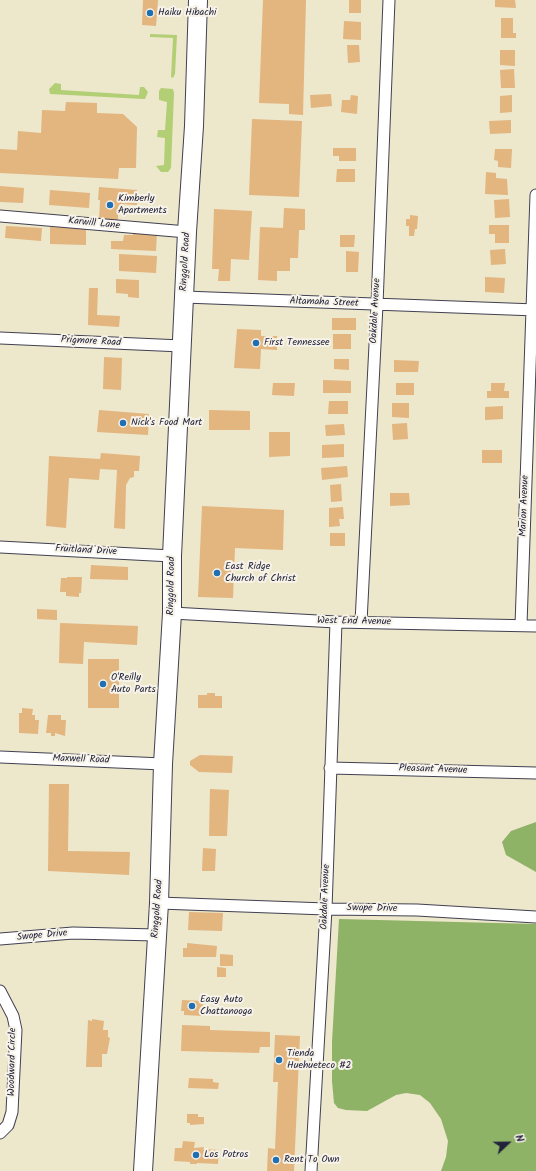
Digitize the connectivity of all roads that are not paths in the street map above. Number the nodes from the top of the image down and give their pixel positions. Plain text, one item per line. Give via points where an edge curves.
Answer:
1 (198, 0) edge
2 (389, 0) edge
3 (536, 195) edge
4 (0, 216) edge
5 (187, 232) junction
6 (184, 297) junction
7 (377, 305) junction
8 (534, 310) edge
9 (0, 338) edge
10 (182, 346) junction
11 (0, 547) edge
12 (172, 556) junction
13 (172, 613) junction
14 (336, 622) junction
15 (361, 622) junction
16 (521, 625) junction
17 (536, 626) edge
18 (0, 757) edge
19 (163, 764) junction
20 (330, 768) junction
21 (536, 773) edge
22 (159, 903) junction
23 (326, 909) junction
24 (536, 917) edge
25 (156, 935) junction
26 (0, 939) edge
27 (0, 991) edge
28 (0, 1133) edge
29 (143, 1171) edge
30 (311, 1171) edge

1 - 5 main road, Ringgold Road
2 - 7 street, Oakdale Avenue
3 - 8 street, Marion Avenue
4 - 5 street, Karwill Lane
5 - 6 main road, Ringgold Road
6 - 7 street, Altamaha Street
6 - 10 main road, Ringgold Road
7 - 8 street, Altamaha Street
7 - 15 street, Oakdale Avenue
8 - 16 street, Marion Avenue
9 - 10 street, Prigmore Road
10 - 12 main road, Ringgold Road
11 - 12 street, Fruitland Drive
12 - 13 main road, Ringgold Road
13 - 14 street, West End Avenue
13 - 19 main road, Ringgold Road
14 - 15 street, West End Avenue
14 - 20 street, Oakdale Avenue
15 - 16 street, West End Avenue
16 - 17 street, West End Avenue
18 - 19 street, Maxwell Road
19 - 22 main road, Ringgold Road
20 - 21 street, Pleasant Avenue
20 - 23 street, Oakdale Avenue
22 - 23 street, Swope Drive
22 - 25 main road, Ringgold Road
23 - 24 street, Swope Drive via 417,910
23 - 30 street, Oakdale Avenue
25 - 26 street, Swope Drive via 74,933
25 - 29 main road, Ringgold Road
27 - 28 street, Woodward Circle via 13,1016 16,1030 12,1112 8,1125

